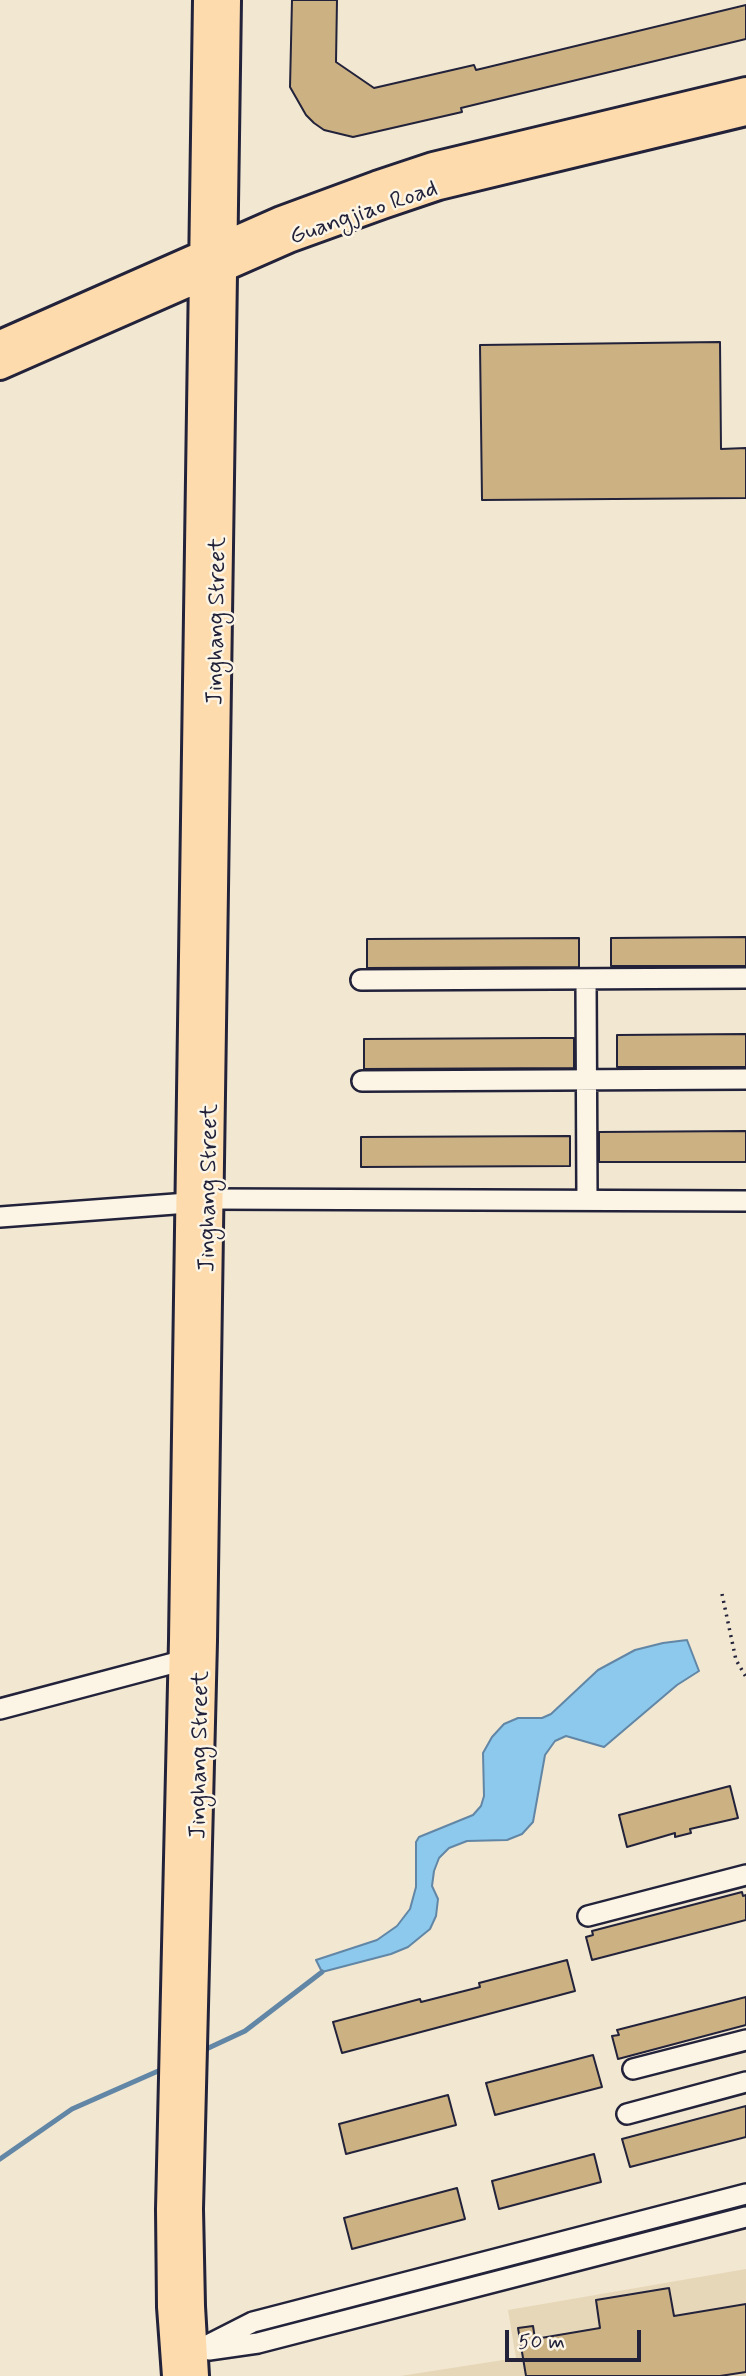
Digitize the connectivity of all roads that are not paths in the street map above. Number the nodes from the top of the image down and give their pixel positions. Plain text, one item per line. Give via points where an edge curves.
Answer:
1 (206, 0) edge
2 (228, 0) edge
3 (746, 90) edge
4 (746, 113) edge
5 (213, 249) junction
6 (213, 274) junction
7 (0, 343) edge
8 (0, 367) edge
9 (746, 978) edge
10 (586, 979) junction
11 (362, 980) dead end
12 (746, 1079) edge
13 (586, 1080) junction
14 (362, 1081) dead end
15 (587, 1200) junction
16 (199, 1201) junction
17 (746, 1201) edge
18 (0, 1217) edge
19 (181, 1661) junction
20 (0, 1709) edge
21 (746, 1875) edge
22 (588, 1916) dead end
23 (746, 2040) edge
24 (634, 2069) dead end
25 (746, 2082) edge
26 (627, 2114) dead end
27 (746, 2194) edge
28 (746, 2217) edge
29 (195, 2364) edge
30 (174, 2376) edge

1 - 5 main road, Jinghang Street
2 - 5 main road, Jinghang Street
3 - 5 main road, Guangjiao Road via 433,165 281,219
4 - 6 main road, Guangjiao Road via 439,187 289,240
5 - 6 main road, Jinghang Street
5 - 7 main road, Guangjiao Road
6 - 8 main road, Guangjiao Road
6 - 16 main road, Jinghang Street
9 - 10 street
10 - 11 street
10 - 13 street
12 - 13 street
13 - 14 street
13 - 15 street
15 - 16 street
15 - 17 street
16 - 18 street
16 - 19 main road, Jinghang Street
16 - 29 main road, Jinghang Street via 204,1641 190,2209
19 - 20 street
19 - 30 main road, Jinghang Street via 169,2209
21 - 22 street
23 - 24 street
25 - 26 street
27 - 29 street via 253,2322
28 - 29 street via 258,2343

